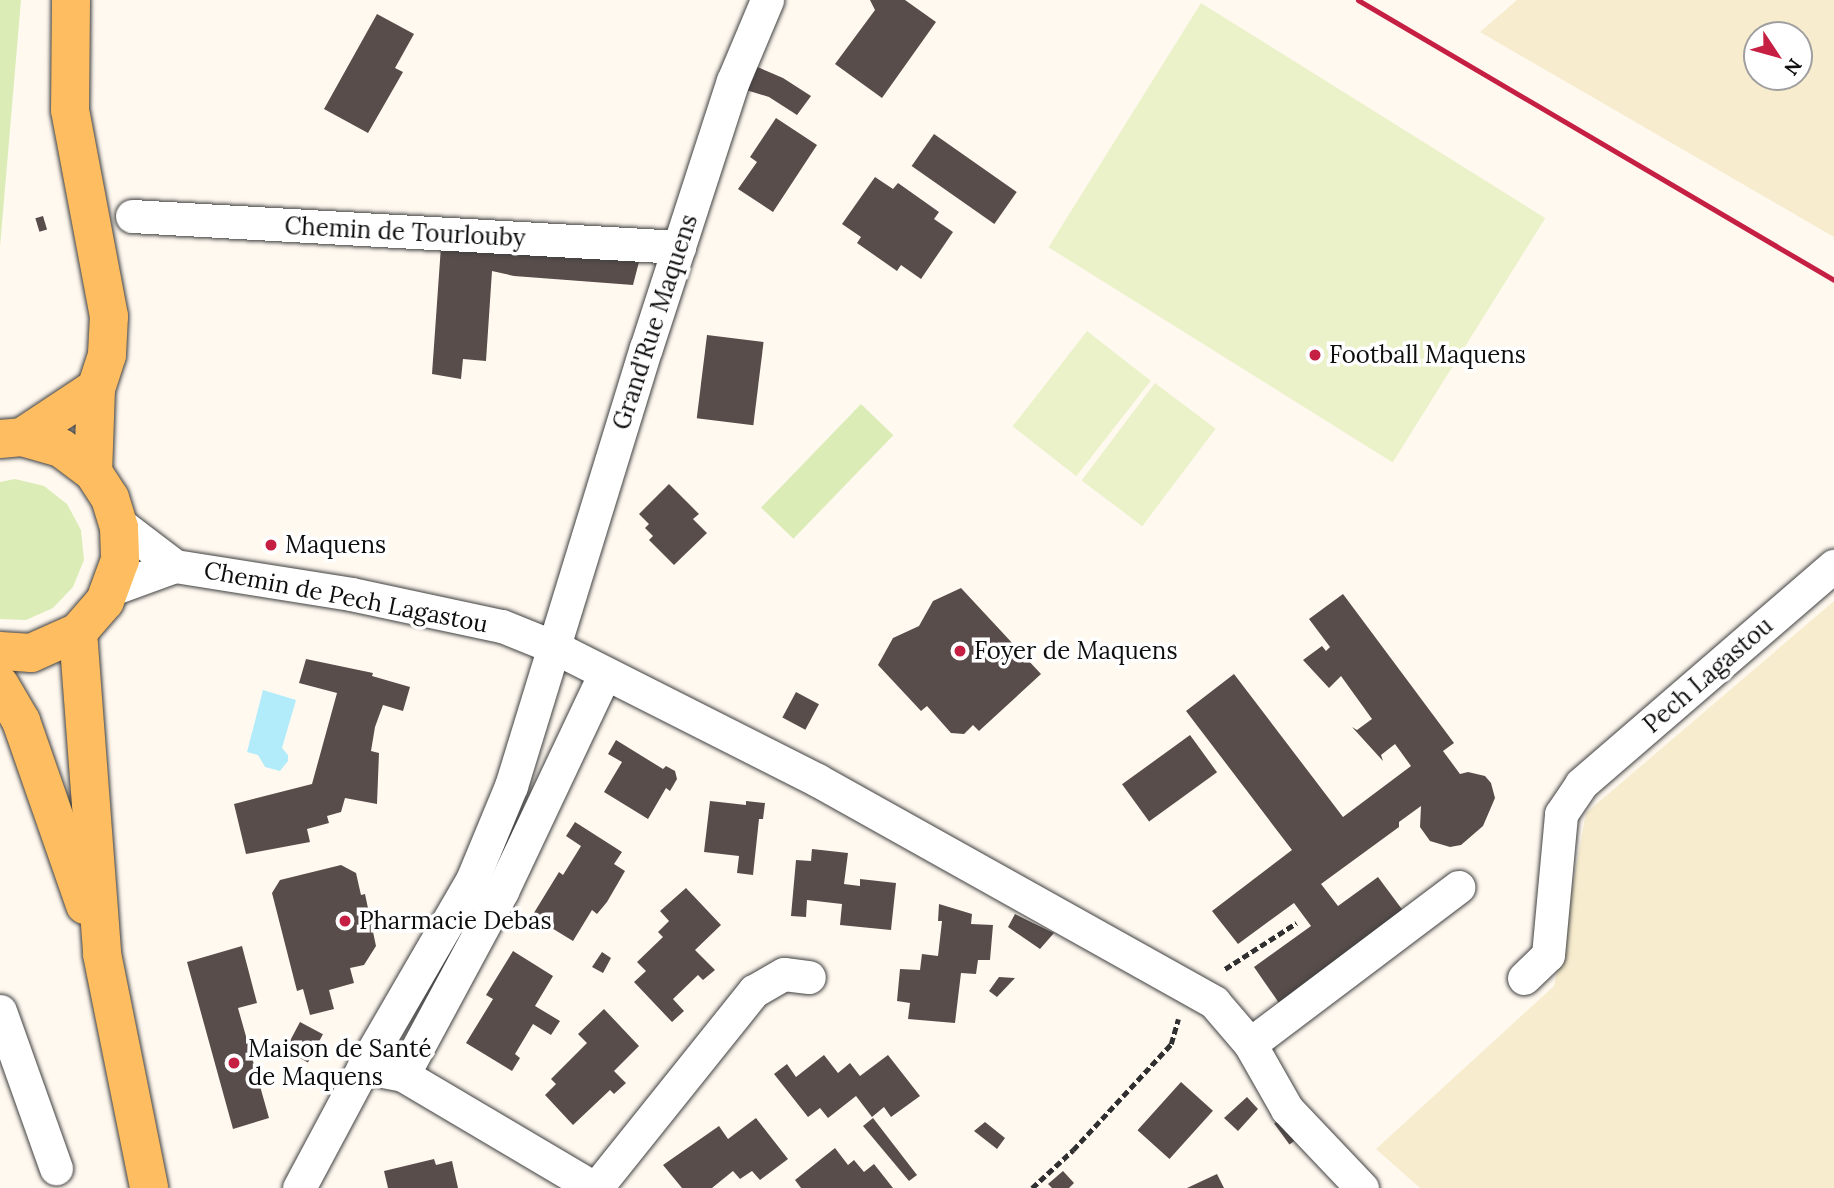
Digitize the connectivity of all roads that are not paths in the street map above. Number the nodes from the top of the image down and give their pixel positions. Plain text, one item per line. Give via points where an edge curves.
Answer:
1 (71, 0) edge
2 (766, 0) edge
3 (132, 216) dead end
4 (679, 247) junction
5 (96, 388) junction
6 (11, 438) edge
7 (93, 472) junction
8 (117, 522) junction
9 (175, 566) junction
10 (1834, 566) edge
11 (109, 590) junction
12 (78, 632) junction
13 (554, 647) junction
14 (0, 651) edge
15 (605, 673) junction
16 (0, 685) edge
17 (1458, 887) dead end
18 (102, 954) junction
19 (809, 976) dead end
20 (1524, 978) dead end
21 (0, 1011) edge
22 (1250, 1044) junction
23 (363, 1068) junction
24 (403, 1075) junction
25 (56, 1168) dead end
26 (149, 1188) edge
27 (299, 1188) edge
28 (595, 1188) edge
29 (1362, 1188) edge

1 - 5 main road via 70,110 109,316 107,355
2 - 4 street, Grand'Rue Maquens via 733,81
3 - 4 street, Chemin de Tourlouby
4 - 13 street, Grand'Rue Maquens
5 - 6 main road
5 - 7 main road
6 - 7 main road via 61,448
7 - 8 main road via 110,498
8 - 9 street, Chemin de Pech Lagastou
8 - 11 main road via 120,560
9 - 11 street, Chemin de Pech Lagastou
9 - 13 street, Chemin de Pech Lagastou via 441,611 502,626
10 - 20 street, Pech Lagastou via 1581,784 1561,814 1548,955
11 - 12 main road
12 - 14 main road via 31,653
12 - 18 main road
13 - 15 street, Chemin de Pech Lagastou
13 - 23 street, Grand'Rue Maquens via 511,786 472,880
15 - 22 street, Chemin de Pech Lagastou via 817,779 1195,989 1214,1002
15 - 24 street via 502,891
16 - 18 main road via 21,721
17 - 22 street
18 - 26 main road
19 - 28 street via 784,974 754,991
21 - 25 street
22 - 29 street, Chemin de Pech Lagastou via 1287,1109
23 - 24 street
23 - 27 street, Grand'Rue Maquens
24 - 28 street

